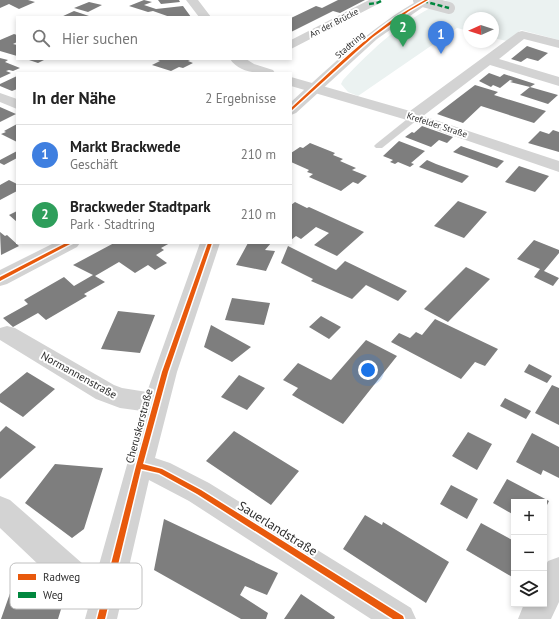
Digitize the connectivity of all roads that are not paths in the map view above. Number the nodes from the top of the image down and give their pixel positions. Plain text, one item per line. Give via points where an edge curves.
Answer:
1 (192, 0) edge
2 (376, 0) edge
3 (419, 0) edge
4 (427, 0) edge
5 (449, 8) dead end
6 (204, 16) edge
7 (292, 44) edge
8 (559, 44) edge
9 (238, 60) edge
10 (262, 60) edge
11 (488, 60) junction
12 (249, 67) junction
13 (265, 72) edge
14 (292, 81) edge
15 (559, 82) edge
16 (314, 89) junction
17 (0, 97) edge
18 (16, 104) edge
19 (292, 109) edge
20 (413, 117) junction
21 (379, 146) dead end
22 (559, 167) edge
23 (68, 244) edge
24 (210, 244) edge
25 (0, 279) edge
26 (7, 334) dead end
27 (156, 403) junction
28 (139, 466) junction
29 (0, 509) edge
30 (59, 563) edge
31 (114, 563) edge
32 (559, 572) edge
33 (547, 593) edge
34 (540, 607) edge
35 (103, 609) edge
36 (101, 619) edge
37 (400, 619) edge
38 (534, 619) edge

1 - 6 street
2 - 7 street, An der Brücke
3 - 5 street, bridge
4 - 16 street, Stadtring via 398,17 363,43
8 - 11 street via 522,35
9 - 12 street
10 - 12 street
11 - 15 street
11 - 20 street
12 - 13 street
14 - 16 street, Krefelder Straße
16 - 19 street, Stadtring
16 - 20 street, Krefelder Straße
17 - 18 street
20 - 21 lane
20 - 22 street, Krefelder Straße
23 - 25 street
24 - 27 street, Cheruskerstraße
26 - 27 street, Normannenstraße via 105,392 120,398
27 - 28 street, Cheruskerstraße
28 - 31 street, Cheruskerstraße
28 - 37 street, Sauerlandstraße via 160,471 199,492
29 - 30 street
32 - 33 street
34 - 38 street
35 - 36 street, Cheruskerstraße

